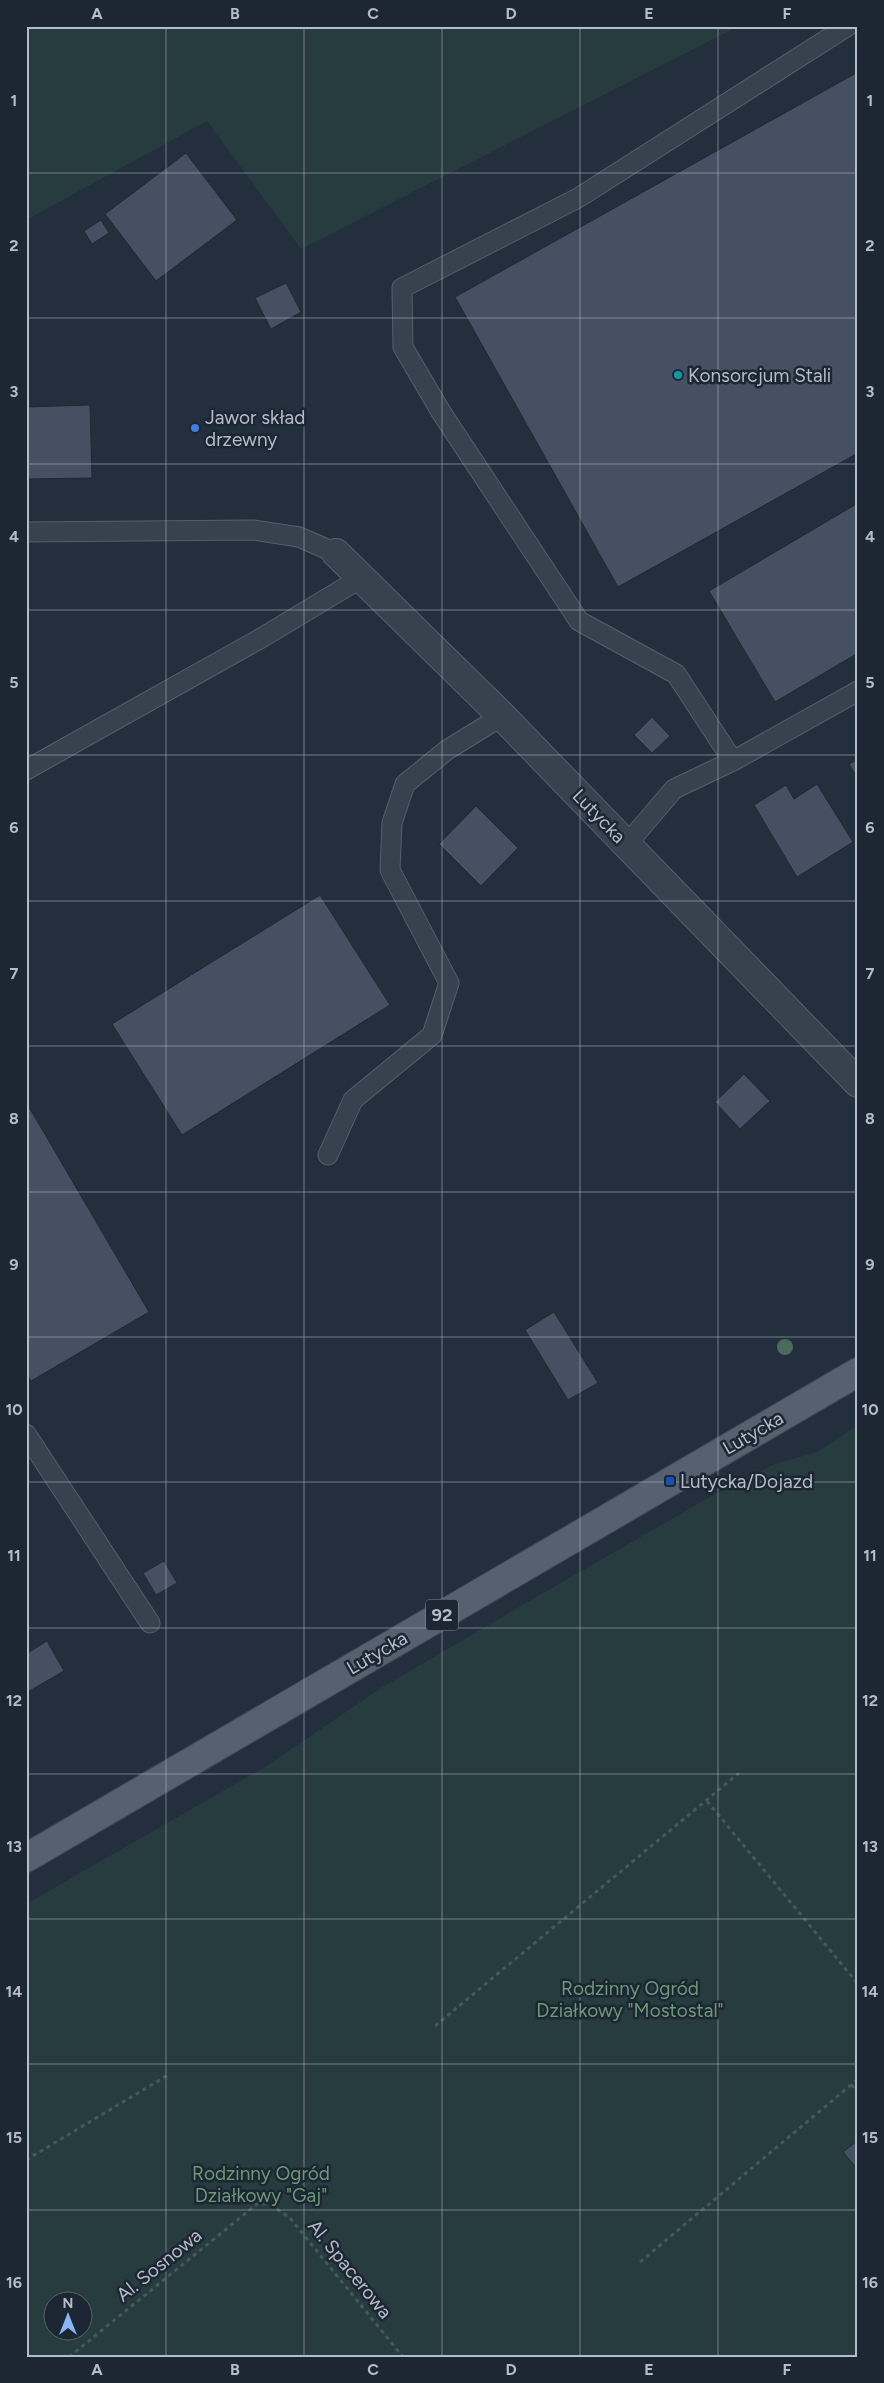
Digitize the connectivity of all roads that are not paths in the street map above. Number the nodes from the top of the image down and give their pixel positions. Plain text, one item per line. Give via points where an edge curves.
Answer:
1 (848, 26) edge
2 (26, 532) edge
3 (336, 553) joint
4 (362, 578) junction
5 (858, 691) edge
6 (502, 716) junction
7 (733, 762) junction
8 (26, 770) edge
9 (628, 844) junction
10 (858, 1082) edge
11 (328, 1155) dead end
12 (858, 1372) edge
13 (26, 1434) edge
14 (150, 1624) dead end
15 (26, 1858) edge

1 - 7 lane via 578,198 402,288 403,347 440,412 579,622 676,674
2 - 3 lane via 253,530 299,537
3 - 4 street, Lutycka
4 - 6 street, Lutycka
4 - 8 lane
5 - 7 lane
6 - 9 street, Lutycka
6 - 11 lane via 447,750 405,784 392,823 390,870 449,982 432,1034 353,1100
7 - 9 lane via 674,789
9 - 10 street, Lutycka
12 - 15 main road, Lutycka / 92
13 - 14 lane

